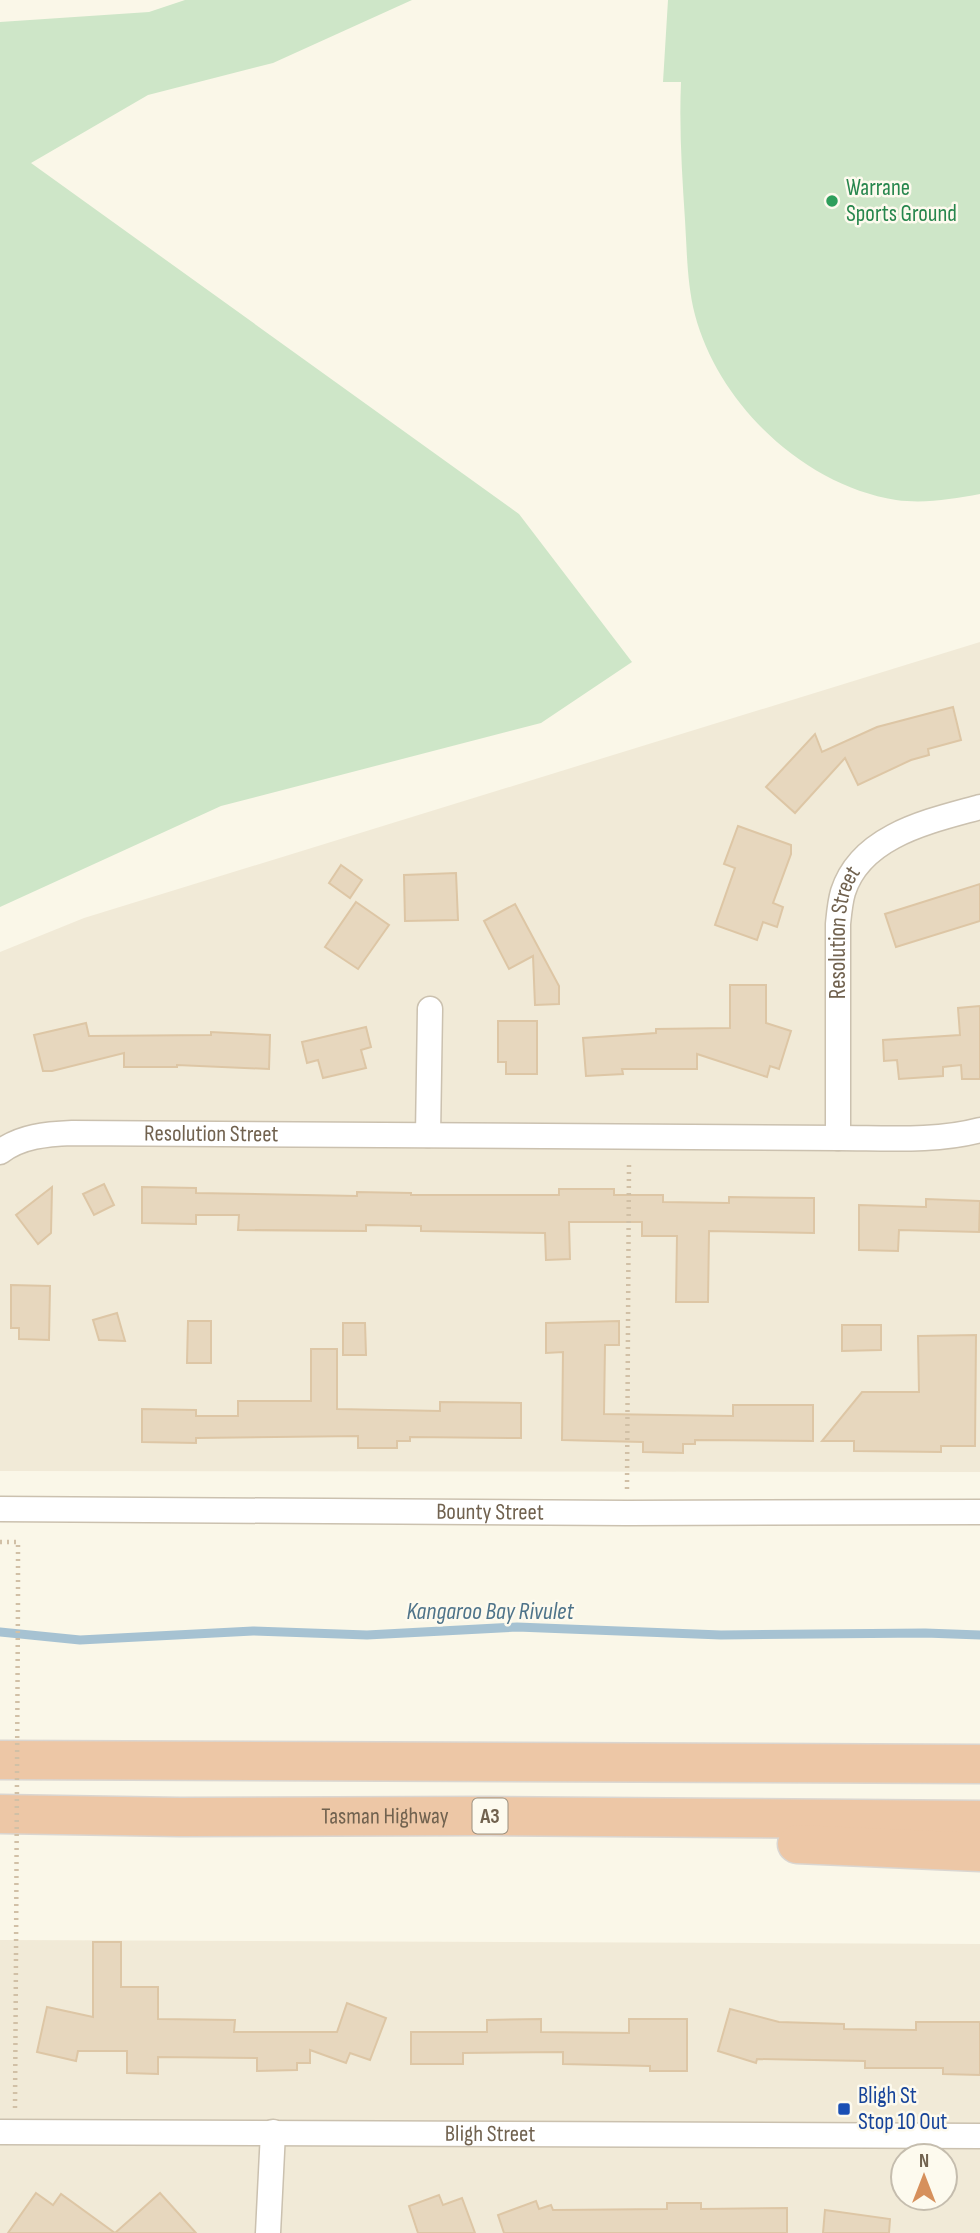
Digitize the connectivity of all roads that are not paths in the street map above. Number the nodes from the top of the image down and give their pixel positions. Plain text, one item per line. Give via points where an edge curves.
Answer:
1 (980, 807) edge
2 (430, 1009) dead end
3 (980, 1130) edge
4 (428, 1135) junction
5 (838, 1139) junction
6 (0, 1152) edge
7 (0, 1509) edge
8 (980, 1512) edge
9 (0, 1759) edge
10 (980, 1762) edge
11 (0, 1814) edge
12 (180, 1817) junction
13 (980, 1820) edge
14 (980, 1852) edge
15 (7, 2132) edge
16 (273, 2132) junction
17 (980, 2136) edge
18 (268, 2233) edge

1 - 5 street, Resolution Street via 893,836 859,863 843,892 838,924
2 - 4 street
3 - 5 street, Resolution Street via 942,1137
4 - 5 street, Resolution Street
4 - 6 street, Resolution Street via 72,1133 26,1139
7 - 8 street, Bounty Street
9 - 10 highway
11 - 12 highway, Tasman Highway / A3
12 - 13 highway, Tasman Highway / A3
12 - 14 highway
15 - 16 street, Bligh Street
16 - 17 street, Bligh Street
16 - 18 street

